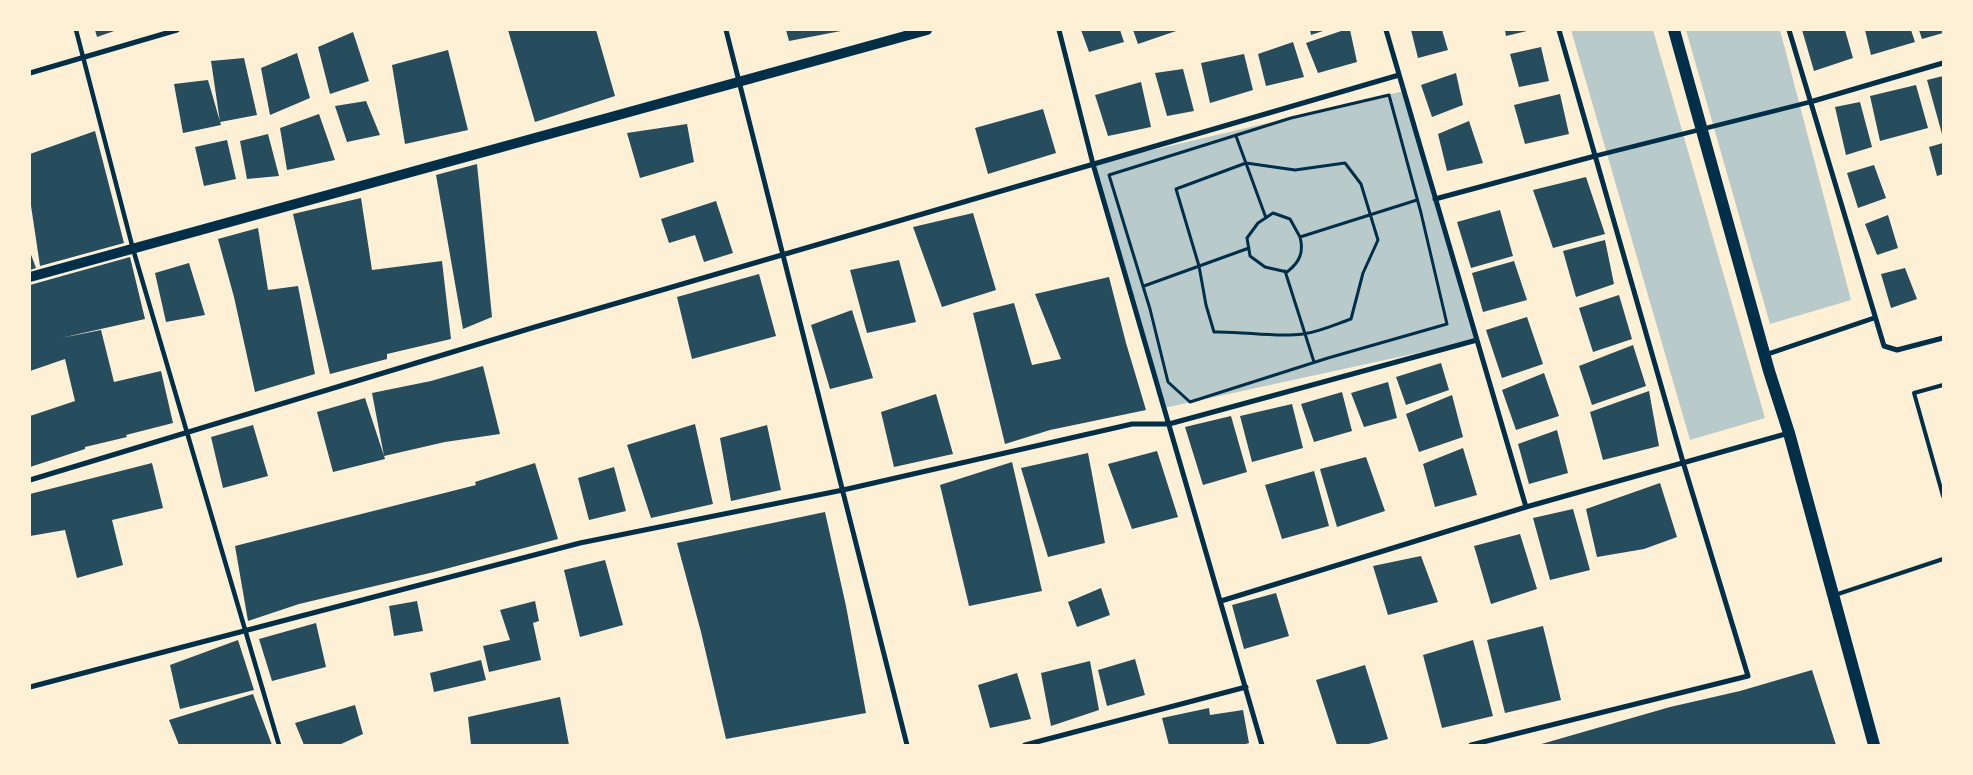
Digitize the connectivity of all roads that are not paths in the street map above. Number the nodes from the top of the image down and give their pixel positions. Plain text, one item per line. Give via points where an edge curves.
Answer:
1 (76, 30) edge
2 (177, 30) edge
3 (726, 30) edge
4 (927, 30) edge
5 (1059, 30) edge
6 (1386, 30) edge
7 (1559, 30) edge
8 (1674, 30) edge
9 (1789, 30) edge
10 (83, 58) junction
11 (1943, 64) edge
12 (30, 73) edge
13 (1399, 75) junction
14 (740, 82) junction
15 (1810, 102) junction
16 (1700, 129) junction
17 (1595, 156) junction
18 (1093, 164) junction
19 (1435, 199) junction
20 (133, 249) junction
21 (783, 254) junction
22 (30, 278) edge
23 (1874, 318) junction
24 (1943, 338) edge
25 (1477, 340) junction
26 (1765, 355) junction
27 (1943, 385) edge
28 (1169, 424) junction
29 (187, 432) junction
30 (1789, 433) junction
31 (1683, 462) junction
32 (30, 480) edge
33 (842, 490) junction
34 (1943, 496) edge
35 (1526, 507) junction
36 (1943, 559) edge
37 (1833, 595) junction
38 (1221, 601) junction
39 (246, 631) junction
40 (30, 687) edge
41 (1246, 687) junction
42 (280, 745) edge
43 (907, 745) edge
44 (1026, 745) edge
45 (1262, 745) edge
46 (1471, 745) edge
47 (1874, 745) edge

1 - 10 street
2 - 10 street
3 - 14 street
4 - 14 main road
5 - 18 street
6 - 13 street
7 - 17 street
8 - 16 main road
9 - 15 street
10 - 12 street
10 - 20 street
11 - 15 street
13 - 18 street
13 - 19 street
14 - 20 main road
14 - 21 street
15 - 16 street
15 - 23 street
16 - 17 street
16 - 26 main road
17 - 19 street
17 - 31 street
18 - 21 street
18 - 28 street
19 - 25 street
20 - 22 main road
20 - 29 street
21 - 29 street
21 - 33 street
23 - 24 street via 1884,346 1889,349
23 - 26 street
25 - 28 street
25 - 35 street
26 - 30 main road
27 - 34 lane via 1914,393
28 - 33 street via 1132,424
28 - 38 street
29 - 32 street
29 - 39 street
30 - 31 street
30 - 37 main road
31 - 35 street
31 - 46 street via 1748,676
33 - 39 street via 580,543
33 - 43 street
35 - 38 street
36 - 37 lane
37 - 47 main road
38 - 41 street
39 - 40 street
39 - 42 street
41 - 44 street
41 - 45 street

